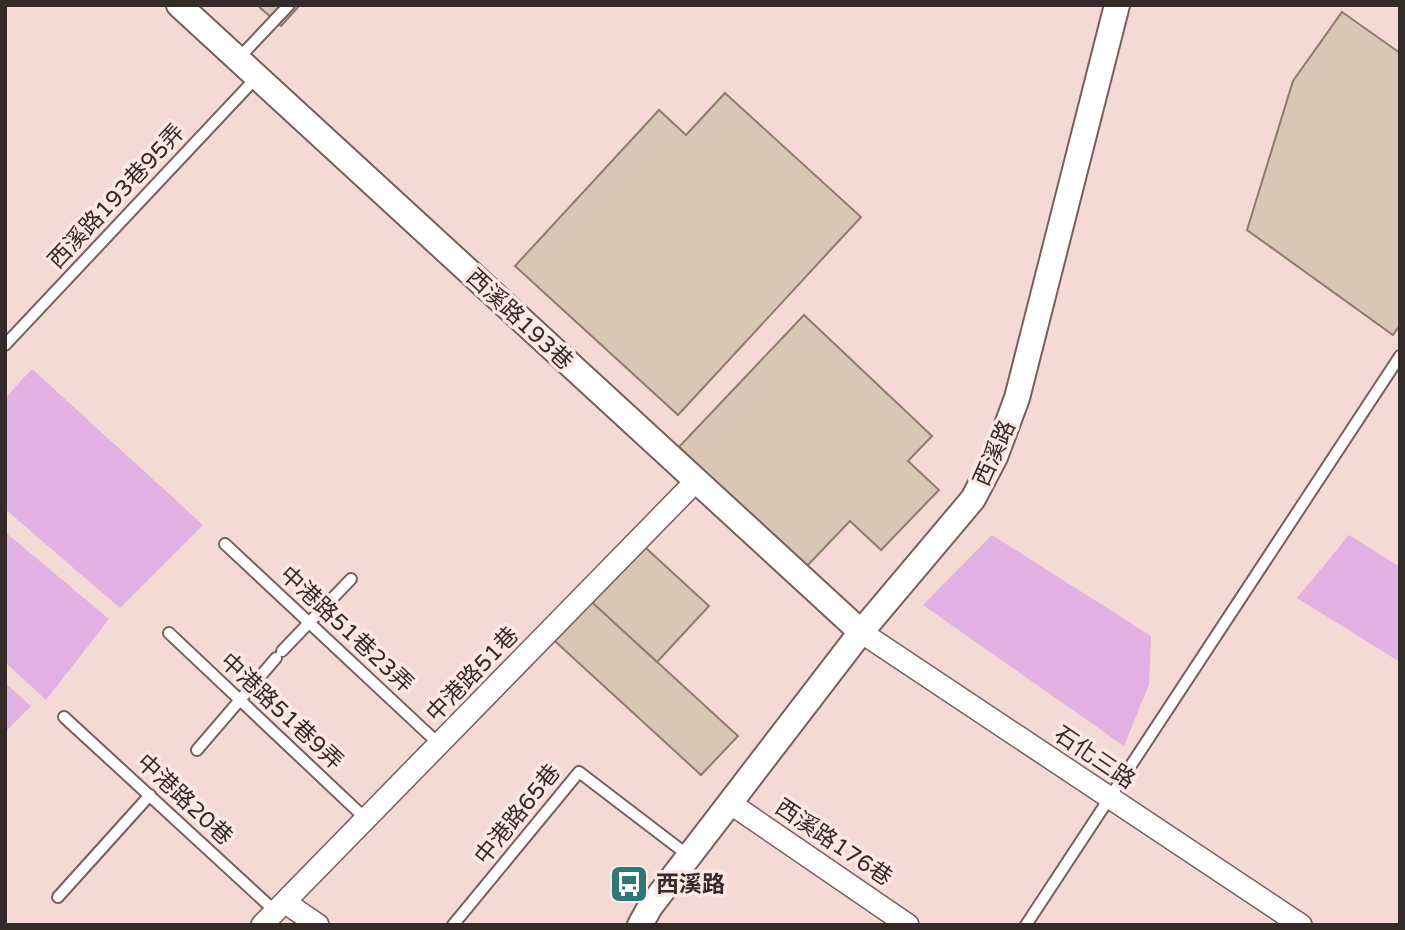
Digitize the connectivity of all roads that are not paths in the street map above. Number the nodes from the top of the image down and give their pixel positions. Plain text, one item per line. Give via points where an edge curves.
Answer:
1 (178, 5) edge
2 (289, 5) edge
3 (1117, 5) edge
4 (237, 60) junction
5 (257, 77) junction
6 (5, 345) edge
7 (1400, 356) edge
8 (696, 481) junction
9 (225, 544) dead end
10 (351, 579) dead end
11 (309, 623) junction
12 (861, 632) junction
13 (169, 633) dead end
14 (240, 700) junction
15 (64, 717) dead end
16 (440, 745) junction
17 (197, 751) dead end
18 (150, 796) junction
19 (1109, 797) junction
20 (730, 803) junction
21 (367, 820) junction
22 (689, 856) junction
23 (58, 897) dead end
24 (275, 913) edge
25 (318, 925) edge
26 (453, 925) edge
27 (640, 925) edge
28 (908, 925) edge
29 (1026, 925) edge
30 (1301, 925) edge

1 - 4 street, 西溪路193巷
2 - 4 lane
3 - 12 street, 西溪路 via 1017,398 995,457 973,499
4 - 5 street, 西溪路193巷
5 - 6 lane, 西溪路193巷95弄
5 - 8 street, 西溪路193巷
7 - 19 lane
8 - 12 street, 西溪路193巷
8 - 16 street, 中港路51巷
9 - 11 lane, 中港路51巷23弄
10 - 11 lane
11 - 14 lane
11 - 16 lane, 中港路51巷23弄
12 - 19 street, 石化三路
12 - 20 street, 西溪路
13 - 14 lane, 中港路51巷9弄
14 - 17 lane
14 - 21 lane, 中港路51巷9弄
15 - 18 lane, 中港路20巷
16 - 21 street, 中港路51巷
18 - 23 lane
18 - 24 lane, 中港路20巷
19 - 29 lane
19 - 30 street, 石化三路
20 - 22 street, 西溪路
20 - 28 street, 西溪路176巷
21 - 24 street, 中港路51巷
22 - 26 lane, 中港路65巷 via 579,772
22 - 27 street, 西溪路
24 - 25 street

